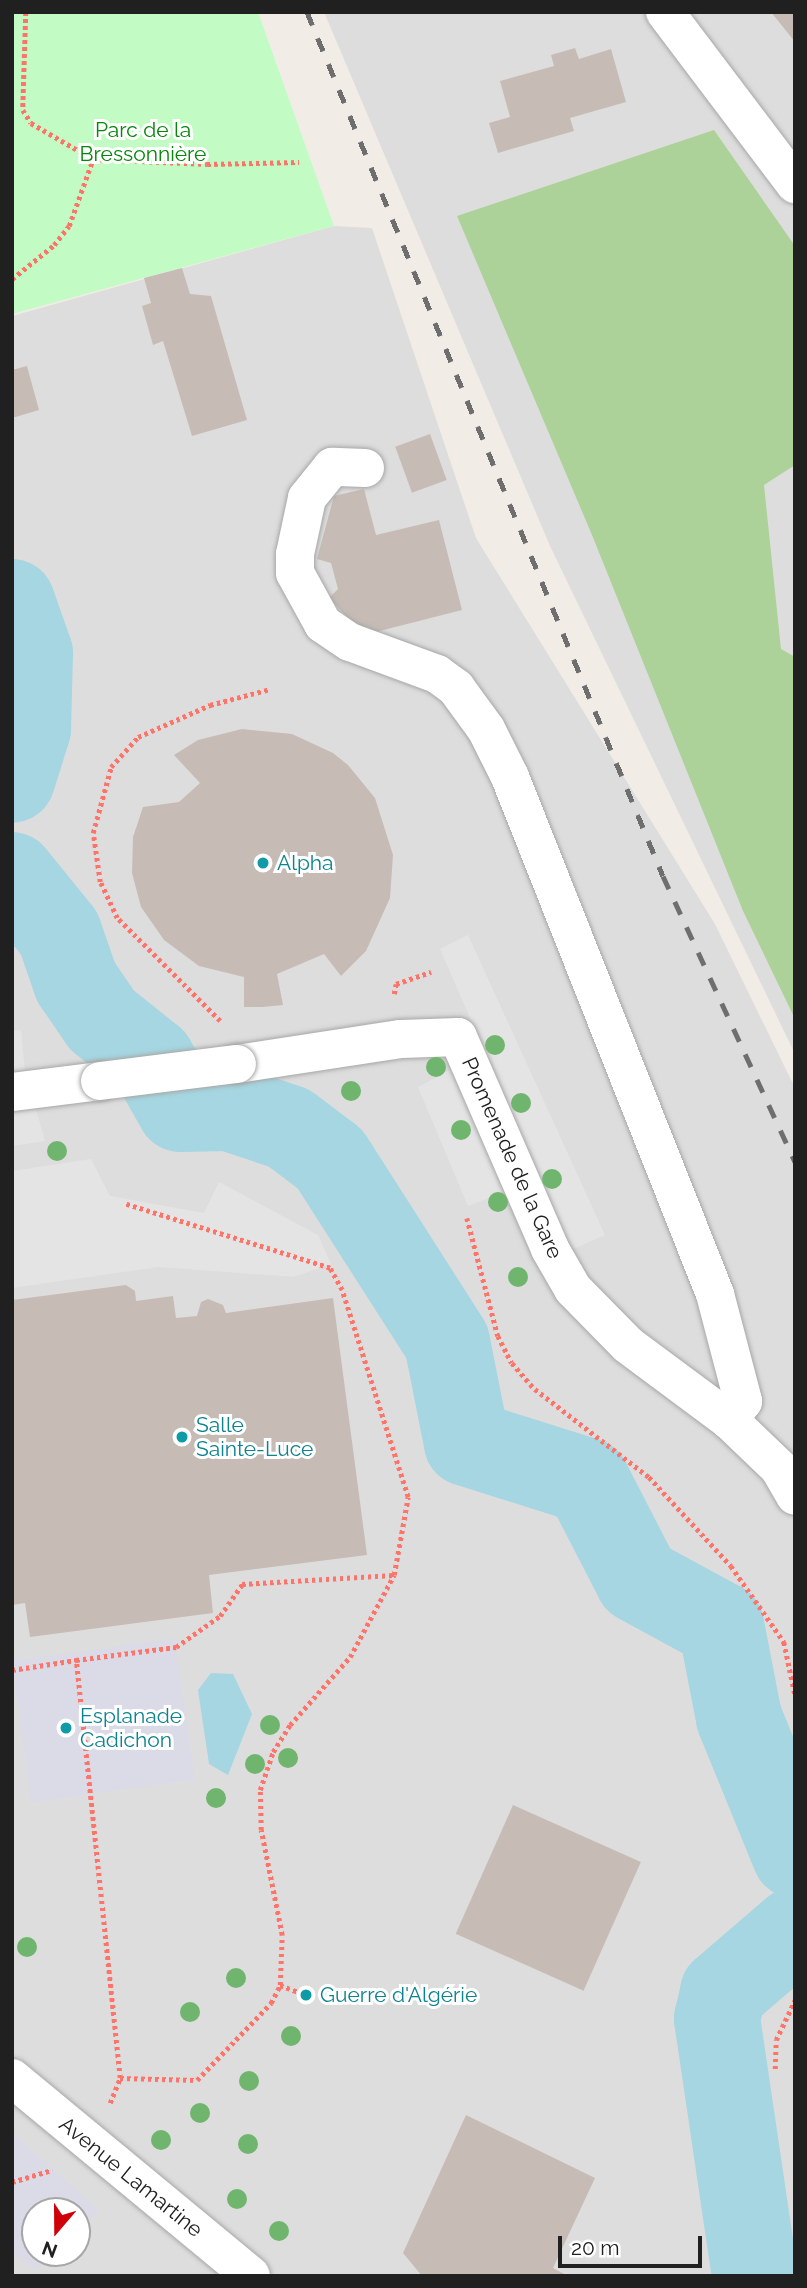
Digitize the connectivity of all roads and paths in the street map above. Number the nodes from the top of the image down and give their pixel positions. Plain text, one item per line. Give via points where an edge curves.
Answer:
1 (26, 12) edge
2 (665, 12) edge
3 (93, 159) junction
4 (299, 162) dead end
5 (795, 184) edge
6 (12, 279) edge
7 (365, 468) dead end
8 (270, 689) dead end
9 (431, 972) dead end
10 (393, 1003) dead end
11 (223, 1025) dead end
12 (12, 1092) edge
13 (126, 1204) dead end
14 (467, 1218) dead end
15 (729, 1420) junction
16 (795, 1496) edge
17 (394, 1575) junction
18 (76, 1660) junction
19 (12, 1670) edge
20 (795, 1694) edge
21 (280, 1985) junction
22 (301, 1993) dead end
23 (795, 2000) edge
24 (775, 2069) dead end
25 (12, 2078) edge
26 (120, 2078) junction
27 (107, 2112) dead end
28 (62, 2164) dead end
29 (12, 2182) edge
30 (251, 2276) edge

1 - 3 path via 23,110 31,123
2 - 5 street
3 - 4 path
3 - 6 path via 68,226 54,245
7 - 15 street via 332,467 307,498 295,573 323,624 350,642 437,674 456,688 486,729 510,777 715,1294 743,1401
8 - 11 path via 210,705 138,737 111,767 93,833 100,882 117,918
9 - 10 path via 396,984
12 - 15 street, Promenade de la Gare, bridge via 401,1039 458,1037 550,1249 573,1289 628,1345
13 - 17 path via 330,1268 342,1290 408,1497
14 - 20 path via 498,1336 512,1363 535,1389 649,1477 731,1566 783,1642
15 - 16 street, Promenade de la Gare via 779,1468
17 - 18 path via 242,1584 220,1616 176,1647
17 - 21 path via 350,1657 290,1725 273,1752 260,1790 261,1830 282,1935
18 - 19 path
18 - 26 path
21 - 22 path
21 - 26 path via 247,2031 197,2080
23 - 24 path via 776,2040
25 - 30 street, Avenue Lamartine
26 - 27 path
28 - 29 path

